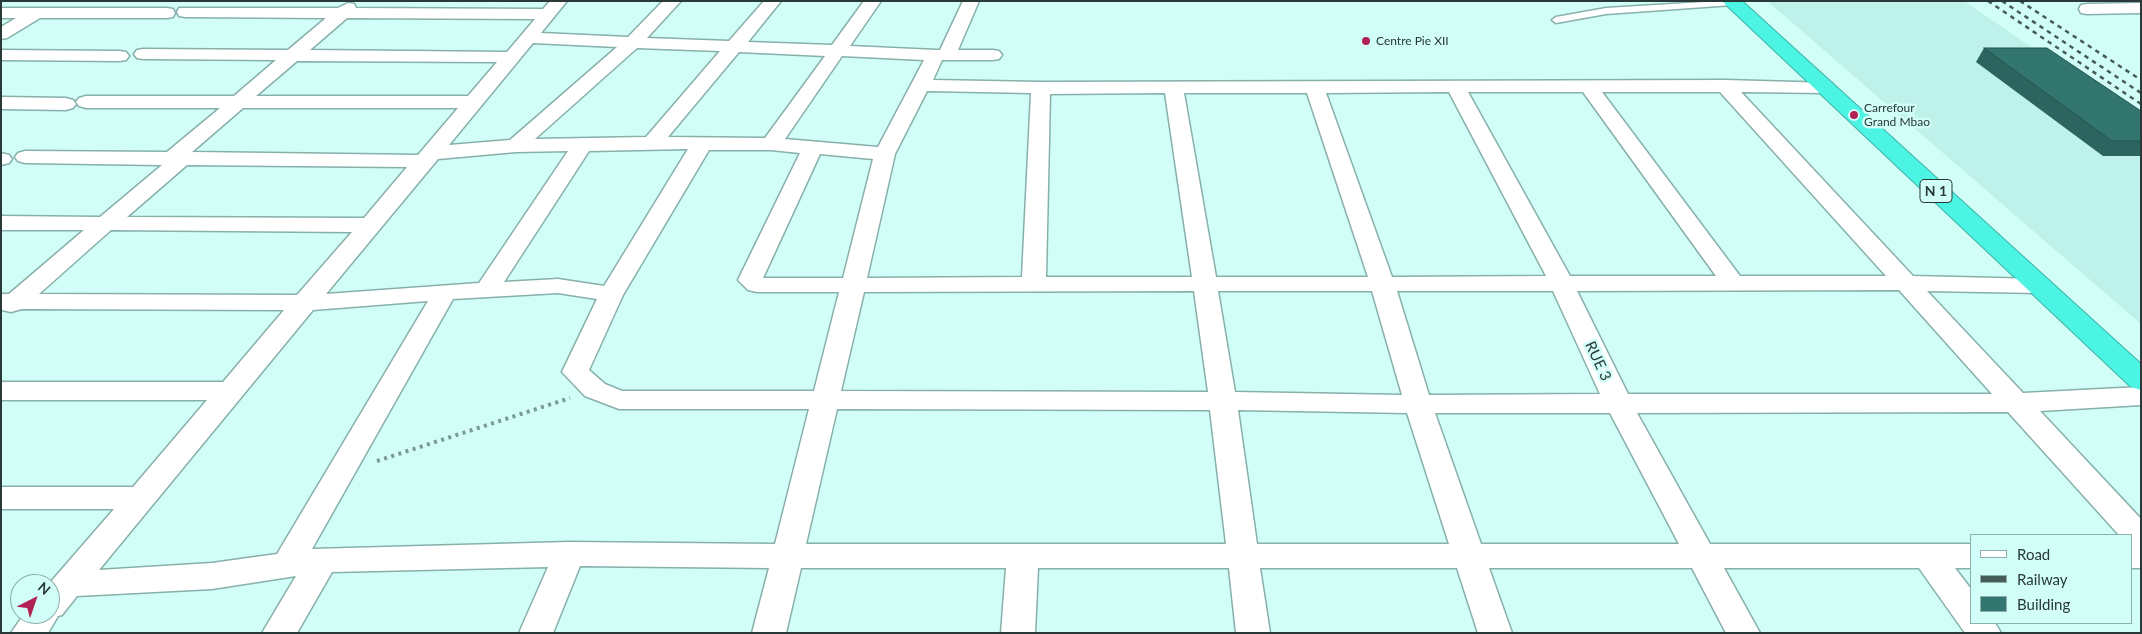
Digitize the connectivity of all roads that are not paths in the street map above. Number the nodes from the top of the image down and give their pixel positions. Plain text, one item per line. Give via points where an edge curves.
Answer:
1 (55, 1) edge
2 (673, 1) edge
3 (773, 1) edge
4 (873, 1) edge
5 (971, 1) edge
6 (1738, 2) edge
7 (348, 7) edge
8 (553, 8) edge
9 (2087, 9) dead end
10 (2138, 10) edge
11 (1, 12) edge
12 (185, 12) dead end
13 (36, 13) junction
14 (166, 13) dead end
15 (1556, 20) dead end
16 (1, 34) edge
17 (528, 38) junction
18 (633, 42) junction
19 (736, 47) junction
20 (839, 51) junction
21 (143, 54) dead end
22 (993, 54) dead end
23 (1, 55) edge
24 (293, 55) junction
25 (942, 55) junction
26 (120, 56) dead end
27 (512, 57) junction
28 (920, 85) junction
29 (1725, 86) junction
30 (1174, 87) junction
31 (1314, 87) junction
32 (1456, 87) junction
33 (1589, 87) junction
34 (1825, 87) junction
35 (1041, 88) junction
36 (86, 102) dead end
37 (238, 102) junction
38 (474, 102) junction
39 (1, 103) edge
40 (66, 104) dead end
41 (652, 143) junction
42 (702, 144) junction
43 (771, 144) junction
44 (582, 145) junction
45 (516, 146) junction
46 (813, 148) junction
47 (885, 154) junction
48 (25, 157) dead end
49 (428, 157) junction
50 (177, 158) junction
51 (1, 223) edge
52 (106, 224) junction
53 (371, 225) junction
54 (1382, 283) junction
55 (1904, 283) junction
56 (853, 284) junction
57 (1034, 284) junction
58 (1204, 284) junction
59 (1562, 284) junction
60 (1734, 284) junction
61 (2039, 286) junction
62 (486, 290) junction
63 (445, 292) junction
64 (611, 295) junction
65 (305, 302) junction
66 (6, 305) edge
67 (2141, 354) edge
68 (2141, 380) edge
69 (1, 391) edge
70 (231, 391) junction
71 (2141, 396) edge
72 (825, 400) junction
73 (1223, 401) junction
74 (2014, 402) junction
75 (1618, 403) junction
76 (1418, 404) junction
77 (1, 498) edge
78 (141, 498) junction
79 (2141, 539) edge
80 (569, 554) junction
81 (1243, 555) junction
82 (1469, 555) junction
83 (787, 556) junction
84 (1023, 556) junction
85 (1701, 556) junction
86 (1928, 556) junction
87 (1970, 556) edge
88 (322, 560) junction
89 (286, 566) junction
90 (60, 594) edge
91 (60, 595) edge
92 (1970, 613) edge
93 (280, 633) edge
94 (536, 633) edge
95 (769, 633) edge
96 (1018, 633) edge
97 (1253, 633) edge
98 (1495, 633) edge
99 (1743, 633) edge

1 - 13 street
2 - 18 street
3 - 19 street
4 - 20 street
5 - 25 street
6 - 15 lane via 1606,11
6 - 34 highway, N 1
6 - 67 highway, N 1
7 - 8 street
7 - 12 street
7 - 24 street
8 - 17 street
9 - 10 street
11 - 13 street
13 - 14 street
13 - 16 street
17 - 18 street
17 - 27 street
18 - 19 street
18 - 45 street
19 - 20 street
19 - 41 street
20 - 25 street
20 - 43 street
21 - 24 street
22 - 25 street
23 - 26 street
24 - 27 street
24 - 37 street
25 - 28 street
27 - 38 street
28 - 35 street
28 - 47 street
29 - 33 street
29 - 34 street
29 - 55 street
30 - 31 street
30 - 35 street
30 - 58 street
31 - 32 street
31 - 54 street
32 - 33 street
32 - 59 street, RUE 3
33 - 60 street
34 - 61 highway, N 1
35 - 57 street
36 - 37 street
37 - 38 street
37 - 50 street
38 - 49 street
39 - 40 street
41 - 42 street
41 - 44 street
42 - 43 street
42 - 64 street
43 - 46 street
44 - 45 street
44 - 62 street
45 - 49 street
46 - 47 street
46 - 56 street via 750,280 757,286
47 - 56 street
48 - 50 street
49 - 50 street
49 - 53 street
50 - 52 street
51 - 52 street
52 - 53 street
52 - 66 street
53 - 65 street
54 - 58 street
54 - 59 street
54 - 76 street
55 - 60 street
55 - 61 street
55 - 74 street
56 - 57 street
56 - 72 street
57 - 58 street
58 - 73 street
59 - 60 street
59 - 75 street, RUE 3
61 - 68 highway, N 1
62 - 63 street
62 - 64 street via 558,286
63 - 65 street
63 - 89 street
64 - 72 street via 574,372 595,390 619,400
65 - 66 street
65 - 70 street
69 - 70 street
70 - 78 street
71 - 74 street
72 - 73 street
72 - 83 street
73 - 76 street
73 - 81 street
74 - 75 street
74 - 79 street
75 - 76 street
75 - 85 street, RUE 3
76 - 82 street
77 - 78 street
78 - 90 street
80 - 83 street
80 - 88 street
80 - 94 street
81 - 82 street
81 - 84 street
81 - 97 street
82 - 85 street
82 - 98 street
83 - 84 street
83 - 95 street
84 - 96 street
85 - 86 street
85 - 99 street, RUE 3
86 - 87 street
86 - 92 street
88 - 89 street
88 - 93 street
89 - 91 street

